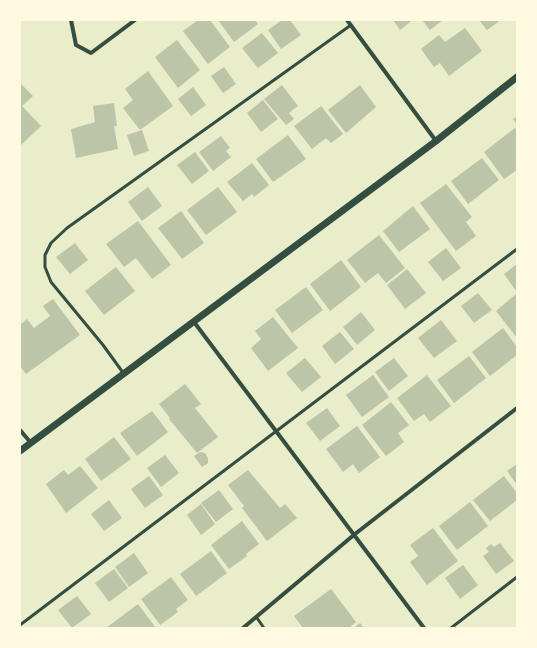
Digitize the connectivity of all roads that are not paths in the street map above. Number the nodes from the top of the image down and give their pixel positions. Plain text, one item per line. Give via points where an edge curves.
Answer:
1 (71, 20) edge
2 (135, 20) edge
3 (347, 20) edge
4 (351, 25) junction
5 (517, 77) edge
6 (436, 141) junction
7 (517, 249) edge
8 (194, 322) junction
9 (124, 374) junction
10 (517, 408) edge
11 (20, 430) edge
12 (275, 430) junction
13 (31, 443) junction
14 (20, 451) edge
15 (355, 534) junction
16 (517, 577) edge
17 (257, 618) junction
18 (20, 625) edge
19 (243, 628) edge
20 (264, 628) edge
21 (424, 628) edge
22 (451, 628) edge

1 - 2 street via 76,45 91,53
3 - 4 street
4 - 6 street
4 - 9 lane via 67,228 51,243 45,255 51,282
5 - 6 street
6 - 8 street
7 - 12 lane
8 - 9 street
8 - 12 street
9 - 13 street
10 - 15 street
11 - 13 street
12 - 15 street
12 - 18 lane
13 - 14 street
15 - 17 street
15 - 21 street
16 - 22 lane
17 - 19 street
17 - 20 lane

